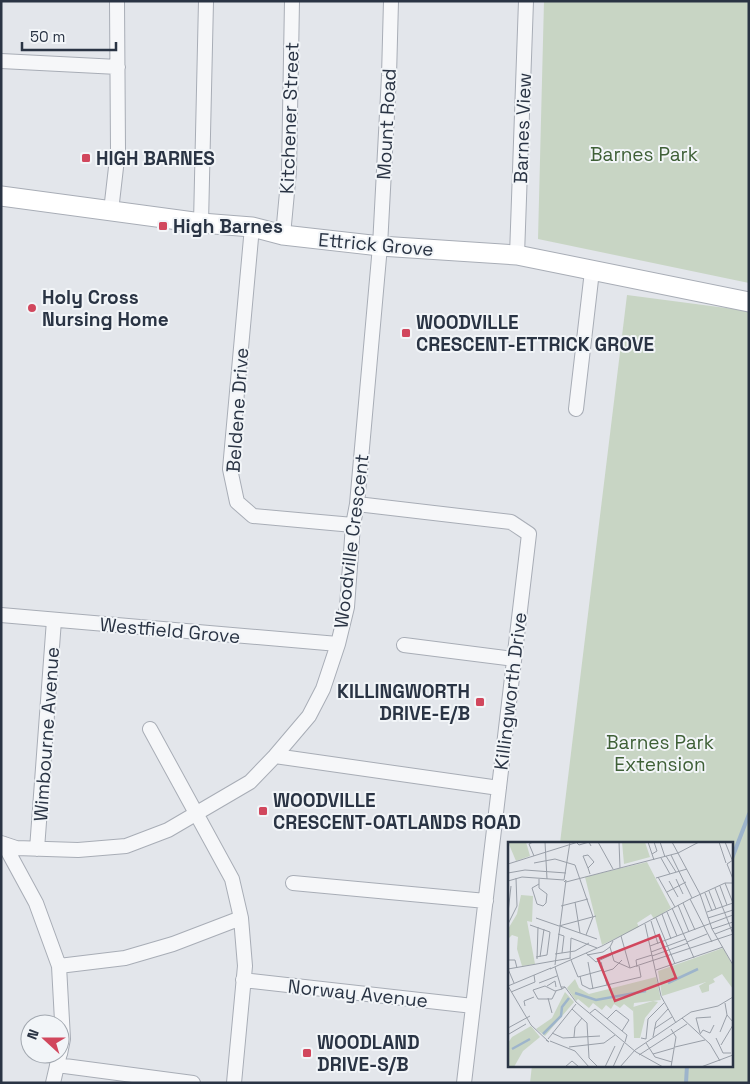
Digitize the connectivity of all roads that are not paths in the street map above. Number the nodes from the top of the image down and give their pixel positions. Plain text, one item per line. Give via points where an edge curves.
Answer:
1 (117, 1) edge
2 (206, 1) edge
3 (292, 1) edge
4 (391, 1) edge
5 (526, 1) edge
6 (1, 61) edge
7 (118, 67) junction
8 (1, 196) edge
9 (111, 211) junction
10 (200, 223) junction
11 (252, 227) junction
12 (283, 235) junction
13 (380, 246) junction
14 (517, 255) junction
15 (592, 271) junction
16 (749, 302) edge
17 (576, 410) dead end
18 (357, 504) junction
19 (353, 525) junction
20 (1, 615) edge
21 (54, 620) junction
22 (338, 644) junction
23 (404, 645) dead end
24 (514, 659) junction
25 (150, 729) dead end
26 (276, 756) junction
27 (499, 788) junction
28 (196, 815) junction
29 (3, 844) edge
30 (37, 849) junction
31 (293, 883) dead end
32 (486, 902) junction
33 (241, 918) junction
34 (59, 966) junction
35 (244, 980) junction
36 (473, 1006) junction
37 (62, 1014) edge
38 (70, 1060) edge
39 (58, 1064) edge
40 (53, 1083) edge
41 (193, 1083) edge
42 (234, 1083) edge
43 (464, 1083) edge

1 - 7 street
2 - 10 street
3 - 12 street, Kitchener Street via 289,171
4 - 13 street, Mount Road
5 - 14 street, Barnes View
6 - 7 street
7 - 9 street via 118,150
8 - 9 street, Ettrick Grove
9 - 10 street, Ettrick Grove
10 - 11 street, Ettrick Grove
11 - 12 street, Ettrick Grove
11 - 19 street, Beldene Drive via 230,469 237,502 253,516
12 - 13 street, Ettrick Grove
13 - 14 street, Ettrick Grove
13 - 18 street, Woodville Crescent
14 - 15 street, Ettrick Grove
15 - 16 street, Ettrick Grove
15 - 17 street
18 - 19 street, Woodville Crescent
18 - 24 street, Killingworth Drive via 512,522 529,534
19 - 22 street, Woodville Crescent via 347,607
20 - 21 street, Westfield Grove
21 - 22 street, Westfield Grove
21 - 30 street, Wimbourne Avenue
22 - 26 street, Woodville Crescent via 323,689 309,716
23 - 24 street
24 - 27 street, Killingworth Drive
25 - 28 street
26 - 27 street
26 - 28 street, Woodville Crescent via 250,782
27 - 32 street, Killingworth Drive
28 - 30 street, Woodville Crescent via 126,846
28 - 33 street via 232,879
29 - 30 street, Woodville Crescent
29 - 34 street via 36,903
31 - 32 street
32 - 36 street, Killingworth Drive
33 - 34 street via 125,958
33 - 35 street
34 - 37 street
35 - 36 street, Norway Avenue
35 - 42 street
36 - 43 street, Killingworth Drive
38 - 41 street
39 - 40 street

